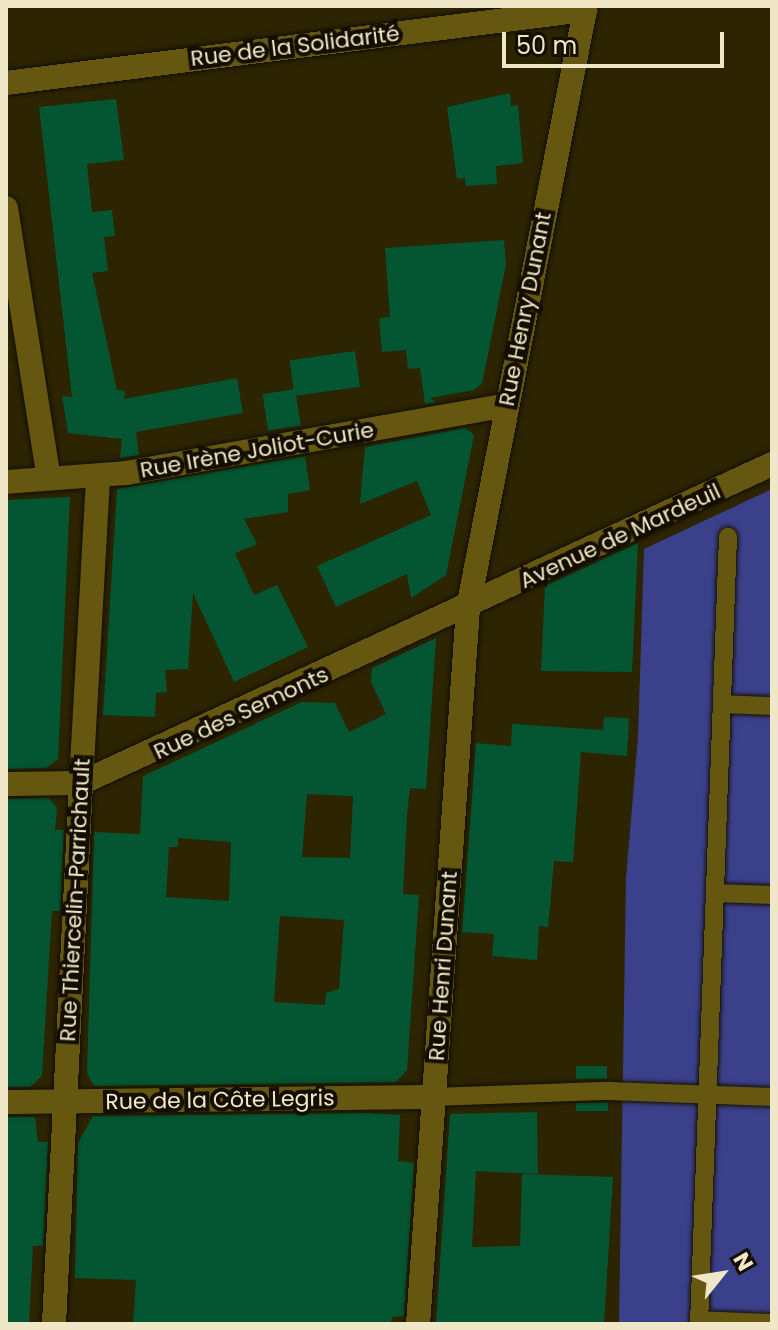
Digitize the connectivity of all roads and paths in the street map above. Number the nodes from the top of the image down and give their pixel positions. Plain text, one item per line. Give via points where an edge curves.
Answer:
1 (585, 10) joint
2 (6, 83) edge
3 (6, 208) edge
4 (506, 405) junction
5 (772, 464) edge
6 (98, 476) junction
7 (49, 478) junction
8 (6, 482) edge
9 (728, 537) dead end
10 (468, 608) junction
11 (722, 704) junction
12 (772, 706) edge
13 (81, 783) junction
14 (6, 784) edge
15 (716, 893) junction
16 (772, 895) edge
17 (709, 1095) junction
18 (433, 1097) junction
19 (772, 1097) edge
20 (65, 1101) junction
21 (6, 1102) edge
22 (699, 1322) edge
23 (772, 1323) edge
24 (54, 1324) edge
25 (418, 1324) edge

1 - 2 street, Rue de la Solidarité
1 - 4 street, Rue Henry Dunant
3 - 7 street
4 - 6 street, Rue Irène Joliot-Curie
4 - 10 street, Rue Henry Dunant
5 - 10 street, Avenue de Mardeuil
6 - 7 street, Rue Irène Joliot-Curie
6 - 13 street, Rue Thiercelin-Parrichault
7 - 8 street, Rue Irène Joliot-Curie
9 - 11 lane
10 - 13 street, Rue des Semonts
10 - 18 street, Rue Henri Dunant
11 - 12 lane
11 - 15 lane
13 - 14 street, Rue des Semonts
13 - 20 street, Rue Thiercelin-Parrichault
15 - 16 lane
15 - 17 lane
17 - 18 lane via 609,1091
17 - 19 lane
17 - 22 lane
18 - 20 street, Rue de la Côte Legris
18 - 25 street, Rue Henri Dunant
20 - 21 street, Rue de la Côte Legris
20 - 24 street, Rue Thiercelin-Parrichault
22 - 23 lane

